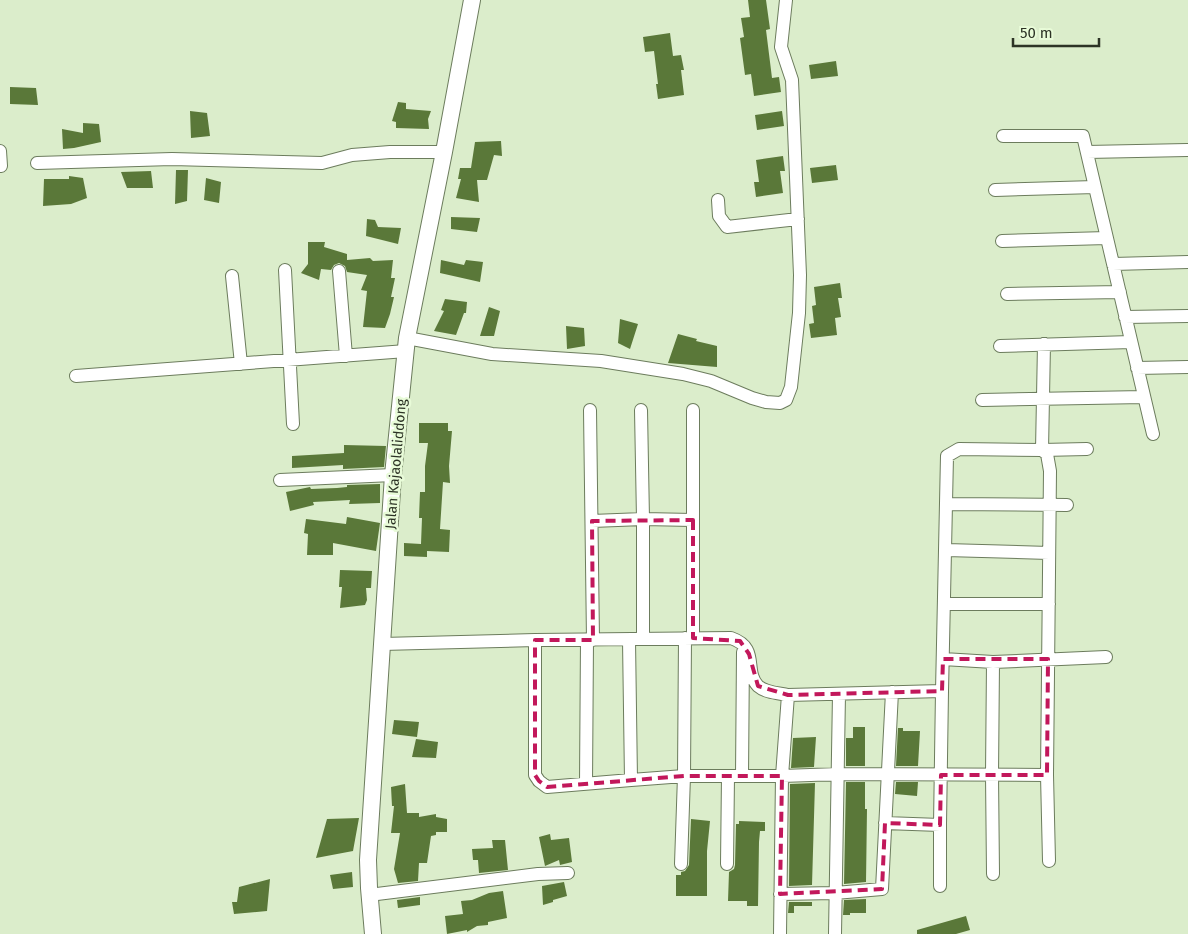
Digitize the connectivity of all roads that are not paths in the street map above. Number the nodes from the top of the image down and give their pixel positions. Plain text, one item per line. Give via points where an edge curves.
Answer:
1 (472, 0) edge
2 (786, 0) edge
3 (1004, 136) dead end
4 (1188, 150) edge
5 (0, 151) edge
6 (444, 152) junction
7 (1087, 152) junction
8 (37, 163) dead end
9 (1, 166) edge
10 (1095, 187) junction
11 (995, 190) dead end
12 (718, 200) dead end
13 (798, 219) junction
14 (1107, 238) junction
15 (1002, 241) dead end
16 (1188, 262) edge
17 (1113, 264) junction
18 (285, 270) dead end
19 (339, 271) dead end
20 (232, 276) dead end
21 (1120, 292) junction
22 (1007, 294) dead end
23 (1188, 316) edge
24 (1126, 317) junction
25 (1131, 342) junction
26 (1044, 344) junction
27 (406, 345) junction
28 (1000, 346) dead end
29 (346, 356) junction
30 (290, 360) junction
31 (241, 364) junction
32 (1137, 368) junction
33 (1188, 368) edge
34 (76, 376) dead end
35 (1144, 397) junction
36 (1043, 399) junction
37 (982, 400) dead end
38 (590, 410) dead end
39 (641, 410) dead end
40 (693, 410) dead end
41 (293, 424) dead end
42 (1153, 434) dead end
43 (1087, 449) dead end
44 (1042, 450) junction
45 (393, 475) junction
46 (280, 480) dead end
47 (947, 504) junction
48 (1050, 504) junction
49 (1067, 505) dead end
50 (643, 519) junction
51 (693, 520) junction
52 (592, 521) junction
53 (946, 550) junction
54 (1049, 553) junction
55 (945, 604) junction
56 (1049, 604) junction
57 (689, 638) junction
58 (535, 640) junction
59 (590, 640) junction
60 (629, 640) junction
61 (643, 640) junction
62 (382, 644) junction
63 (743, 644) junction
64 (1106, 657) dead end
65 (943, 659) junction
66 (1048, 659) junction
67 (993, 662) junction
68 (942, 691) junction
69 (892, 692) junction
70 (839, 694) junction
71 (788, 695) junction
72 (839, 774) junction
73 (888, 774) junction
74 (941, 774) junction
75 (992, 775) junction
76 (1047, 775) junction
77 (684, 776) junction
78 (728, 776) junction
79 (742, 776) junction
80 (782, 776) junction
81 (631, 780) junction
82 (586, 784) junction
83 (885, 823) junction
84 (940, 825) junction
85 (1049, 861) dead end
86 (680, 864) dead end
87 (727, 864) dead end
88 (568, 873) dead end
89 (994, 874) dead end
90 (940, 886) dead end
91 (835, 893) junction
92 (780, 894) junction
93 (369, 895) junction
94 (373, 934) edge
95 (780, 934) edge
96 (835, 934) edge

1 - 6 street, Jalan Kajaolaliddong
2 - 13 street via 781,47 792,80
3 - 7 street via 1083,136
4 - 7 street
5 - 9 street
6 - 8 street via 352,155 322,163 172,160
6 - 27 street, Jalan Kajaolaliddong
7 - 10 street
10 - 11 street
10 - 14 street
12 - 13 street via 719,216 727,227
13 - 27 street via 799,314 791,387 783,402 752,398 711,381 683,374 601,361
14 - 15 street
14 - 17 street
16 - 17 street
17 - 21 street
18 - 30 street
19 - 29 street
20 - 31 street
21 - 22 street
21 - 24 street
23 - 24 street
24 - 25 street
25 - 26 street
25 - 32 street
26 - 28 street
26 - 36 street
27 - 29 street
27 - 45 street, Jalan Kajaolaliddong
29 - 30 street
30 - 31 street
30 - 41 street
31 - 34 street
32 - 33 street
32 - 35 street
35 - 36 street
35 - 42 street
36 - 37 street
36 - 44 street
38 - 52 street
39 - 50 street
40 - 51 street
43 - 44 street
44 - 47 street via 959,449 948,456
44 - 48 street via 1047,454 1050,471
45 - 46 street
45 - 62 street, Jalan Kajaolaliddong
47 - 48 street
47 - 53 street
48 - 49 street
48 - 54 street
50 - 51 street
50 - 52 street
50 - 61 street
51 - 57 street
52 - 59 street
53 - 54 street
53 - 55 street
54 - 56 street
55 - 56 street
55 - 65 street
56 - 66 street
57 - 61 street
57 - 63 street via 731,638
57 - 77 street
58 - 59 street
58 - 62 street
58 - 82 street via 535,775 547,787
59 - 60 street
59 - 82 street
60 - 61 street
60 - 81 street
62 - 93 street, Jalan Kajaolaliddong via 368,860
63 - 71 street via 758,686
63 - 79 street
64 - 66 street
65 - 67 street
65 - 68 street
66 - 67 street
66 - 76 street
67 - 75 street
68 - 69 street
68 - 74 street
69 - 70 street
69 - 73 street
70 - 71 street
70 - 72 street
71 - 80 street
72 - 73 street
72 - 80 street
72 - 91 street
73 - 74 street
73 - 83 street
74 - 75 street
74 - 84 street
75 - 76 street
75 - 89 street
76 - 85 street
77 - 78 street
77 - 81 street
77 - 86 street
78 - 79 street
78 - 87 street
79 - 80 street
80 - 92 street
81 - 82 street
83 - 84 street
83 - 91 street via 882,889
84 - 90 street
88 - 93 street
91 - 92 street
91 - 96 street
92 - 95 street
93 - 94 street, Jalan Kajaolaliddong

